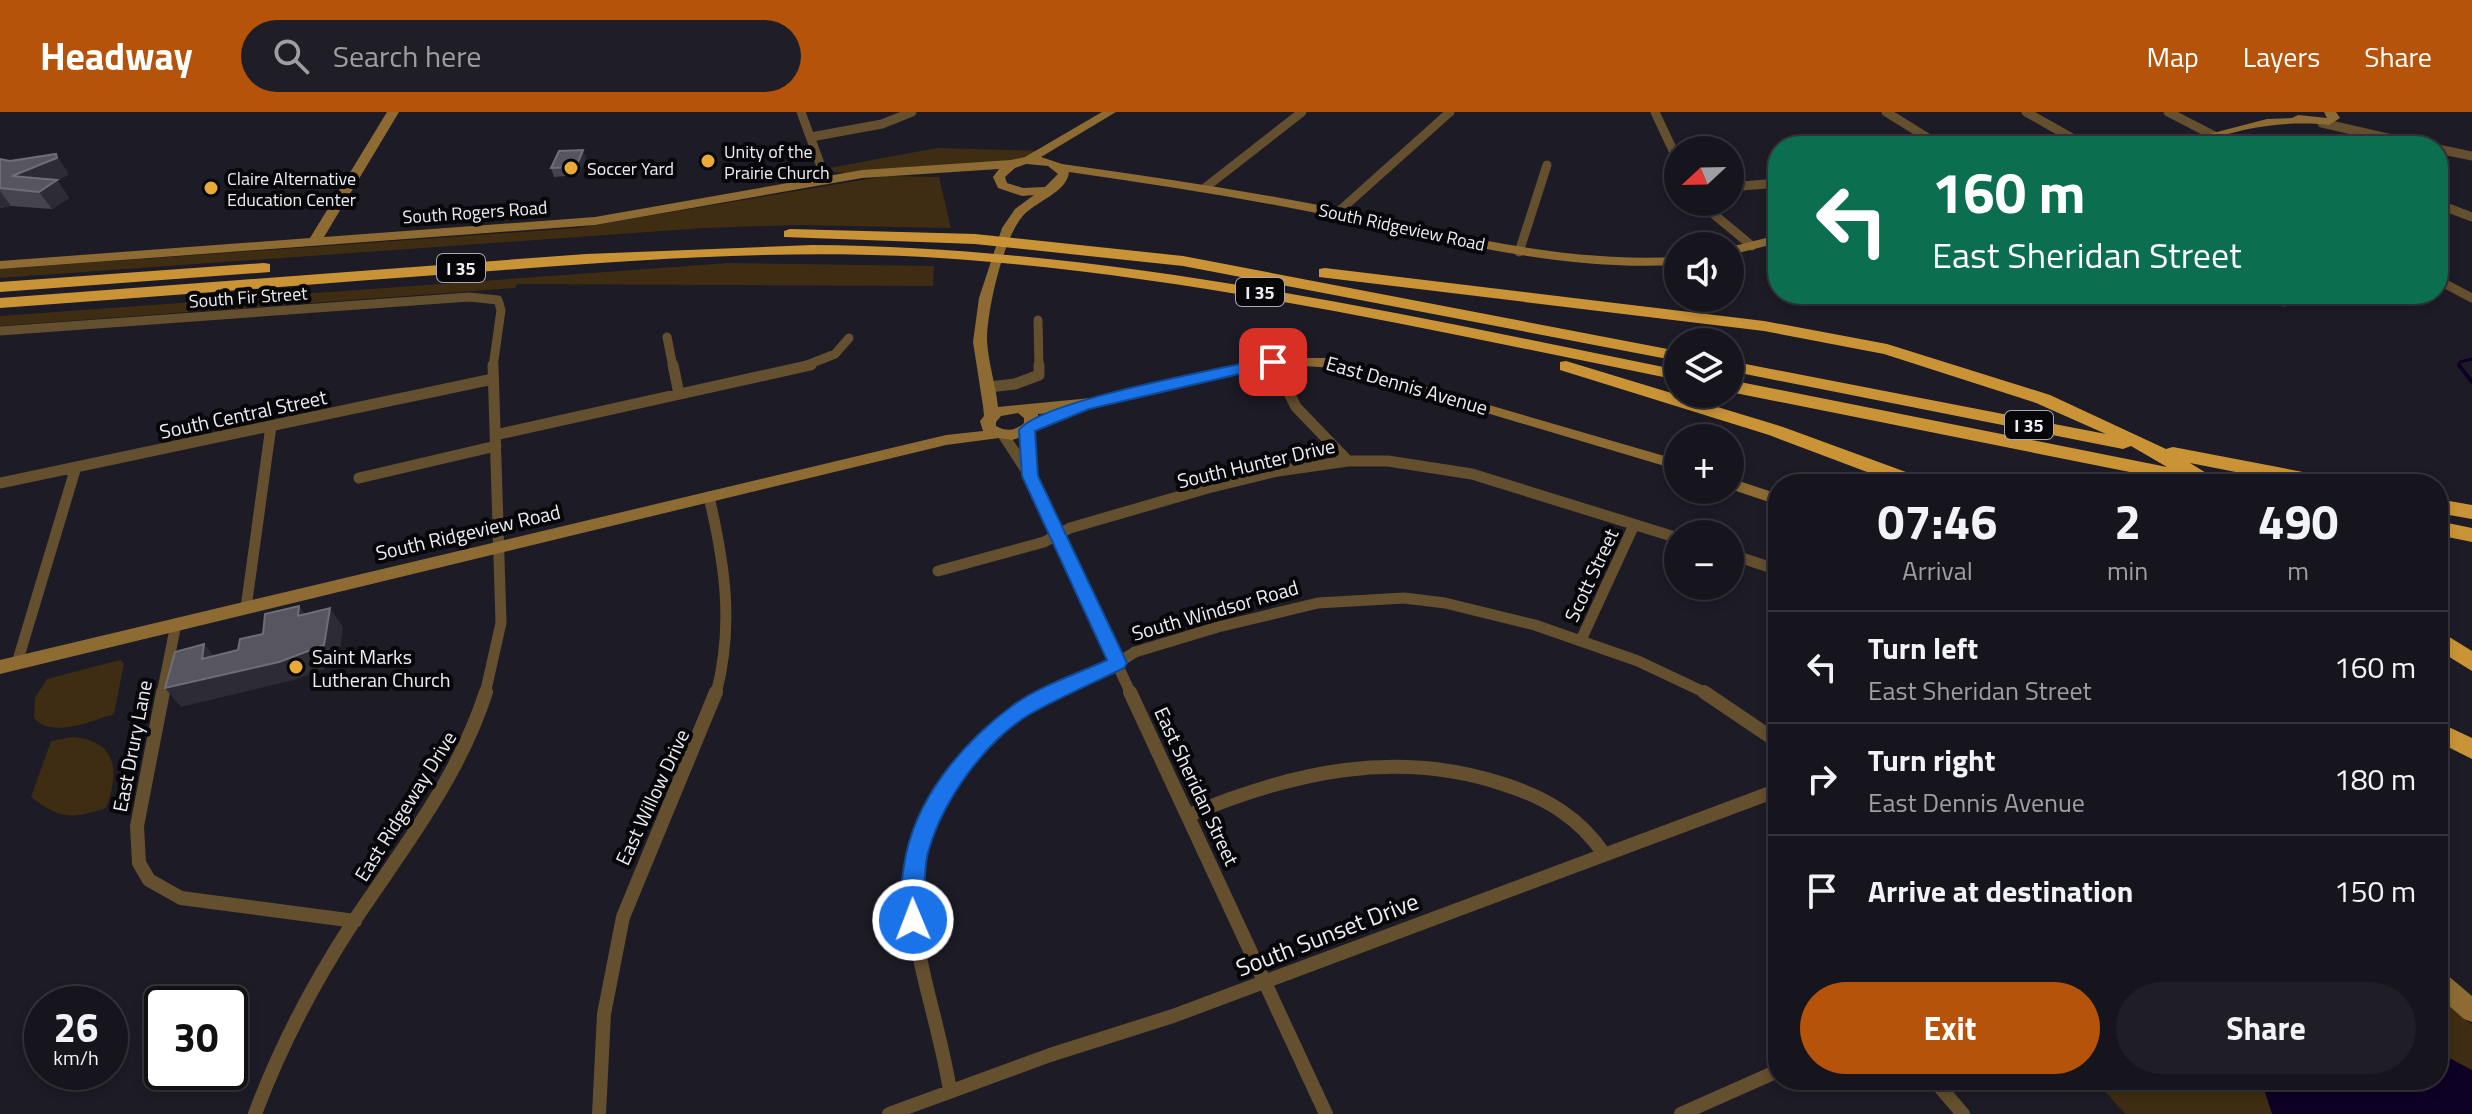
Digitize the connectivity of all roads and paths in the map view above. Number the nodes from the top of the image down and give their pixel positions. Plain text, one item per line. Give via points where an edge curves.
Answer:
1 (393, 112) edge
2 (801, 112) edge
3 (912, 112) edge
4 (1110, 112) edge
5 (1302, 112) edge
6 (1450, 112) edge
7 (1655, 112) edge
8 (1886, 112) edge
9 (2026, 112) edge
10 (2168, 112) edge
11 (2287, 112) edge
12 (2332, 116) edge
13 (2307, 121) junction
14 (2267, 122) junction
15 (2213, 135) junction
16 (1666, 136) edge
17 (1925, 136) edge
18 (2068, 136) edge
19 (2209, 136) edge
20 (2379, 136) edge
21 (811, 137) junction
22 (1072, 137) junction
23 (2448, 151) edge
24 (2472, 156) edge
25 (1027, 161) junction
26 (1012, 164) junction
27 (1547, 165) dead end
28 (1060, 167) junction
29 (949, 171) junction
30 (1127, 176) junction
31 (826, 180) junction
32 (1768, 184) edge
33 (1003, 185) junction
34 (1744, 186) edge
35 (1206, 187) junction
36 (1050, 188) junction
37 (2448, 208) edge
38 (1337, 213) junction
39 (1716, 216) edge
40 (2472, 217) edge
41 (1012, 219) junction
42 (314, 242) junction
43 (1768, 242) edge
44 (922, 244) junction
45 (1752, 246) junction
46 (1744, 248) edge
47 (1519, 252) junction
48 (1086, 257) junction
49 (1183, 261) junction
50 (1664, 261) edge
51 (0, 265) edge
52 (2448, 285) edge
53 (0, 287) edge
54 (2472, 298) edge
55 (498, 300) joint
56 (0, 303) edge
57 (1038, 320) dead end
58 (1436, 327) junction
59 (0, 331) edge
60 (667, 337) dead end
61 (849, 338) dead end
62 (1664, 353) edge
63 (1273, 362) junction
64 (1744, 369) edge
65 (1664, 372) edge
66 (493, 379) junction
67 (989, 387) junction
68 (1744, 389) edge
69 (679, 394) junction
70 (1025, 418) junction
71 (271, 426) junction
72 (995, 426) junction
73 (496, 441) junction
74 (1348, 461) junction
75 (1664, 461) edge
76 (76, 467) junction
77 (1890, 474) edge
78 (2170, 474) edge
79 (2196, 474) edge
80 (2278, 474) edge
81 (1030, 476) junction
82 (359, 478) dead end
83 (0, 483) edge
84 (1744, 488) edge
85 (1768, 496) edge
86 (709, 497) junction
87 (2448, 508) edge
88 (2472, 512) edge
89 (1634, 525) junction
90 (2448, 530) edge
91 (1057, 534) junction
92 (1664, 534) edge
93 (2472, 535) edge
94 (499, 547) junction
95 (1744, 559) edge
96 (1768, 567) edge
97 (938, 571) dead end
98 (246, 608) junction
99 (176, 624) junction
100 (1581, 640) junction
101 (2448, 645) edge
102 (1117, 663) junction
103 (2472, 663) edge
104 (8, 665) edge
105 (1768, 735) edge
106 (2448, 736) edge
107 (2472, 749) edge
108 (1768, 794) edge
109 (1189, 815) junction
110 (1604, 854) junction
111 (355, 921) junction
112 (1266, 982) junction
113 (2448, 990) edge
114 (2472, 1011) edge
115 (1768, 1075) edge
116 (1943, 1090) edge
117 (950, 1091) junction
118 (255, 1114) edge
119 (599, 1114) edge
120 (889, 1114) edge
121 (1326, 1114) edge
122 (1681, 1114) edge
123 (1963, 1114) edge

1 - 42 main road
2 - 21 street
3 - 21 street via 882,124
4 - 22 main road
5 - 35 street
6 - 38 street
7 - 16 street
8 - 17 street
9 - 18 street
10 - 15 street
11 - 13 main road
11 - 14 main road
12 - 13 main road
12 - 20 street via 2353,130
13 - 14 main road
14 - 15 main road
15 - 19 main road
21 - 31 street
22 - 25 main road
22 - 28 main road
23 - 24 street
25 - 26 main road
25 - 28 main road, South Ridgeview Road
26 - 29 main road
26 - 33 main road via 1000,173
27 - 47 street
28 - 30 main road, South Ridgeview Road
28 - 36 main road via 1063,179
29 - 31 main road, South Rogers Road via 890,171
29 - 33 main road, South Ridgeview Road
30 - 35 main road, South Ridgeview Road
30 - 36 main road, South Ridgeview Road
31 - 42 main road, South Rogers Road via 609,220
32 - 34 street
33 - 36 main road, South Ridgeview Road via 1022,192
33 - 41 main road, East Sheridan Street
35 - 38 main road, South Ridgeview Road
36 - 41 main road
37 - 40 street
38 - 47 main road, South Ridgeview Road
39 - 45 street
41 - 67 main road, East Sheridan Street via 979,330
42 - 51 main road, South Rogers Road
43 - 45 main road
44 - 48 highway, I 35
44 - 53 highway, I 35 via 682,237
44 - 56 highway, I 35 via 676,253
45 - 46 main road
47 - 50 main road, South Ridgeview Road via 1593,263
48 - 49 highway, I 35
48 - 58 highway, I 35
49 - 62 highway, I 35
49 - 79 highway via 1321,272 1764,326 1887,349 2057,405
52 - 54 street
55 - 59 street, South Fir Street via 469,297
55 - 66 street, East Ridgeway Drive
57 - 67 street via 1039,375
58 - 65 highway, I 35
58 - 77 highway via 1723,414
60 - 69 street
61 - 69 street via 835,354 812,365
63 - 70 main road, East Dennis Avenue
63 - 74 street via 1296,407
63 - 75 main road, East Dennis Avenue via 1312,360 1346,366
64 - 80 highway, I 35
66 - 71 street, South Central Street
66 - 73 street, East Ridgeway Drive
67 - 70 main road
67 - 72 main road, East Sheridan Street
68 - 78 highway, I 35
69 - 73 street
70 - 72 main road
70 - 72 main road via 1002,409
70 - 81 street, East Sheridan Street
71 - 76 street, South Central Street
71 - 98 street
72 - 81 street, East Sheridan Street
72 - 86 main road, South Ridgeview Road
73 - 82 street
73 - 94 street, East Ridgeway Drive
74 - 89 street, South Hunter Drive via 1459,472
74 - 91 street, South Hunter Drive via 1260,477
76 - 83 street, South Central Street
76 - 104 street
81 - 91 street, East Sheridan Street
84 - 85 main road
86 - 94 main road, South Ridgeview Road
86 - 119 street, East Willow Drive via 729,603 723,667 705,728 645,855 614,951 603,1010
87 - 88 highway
89 - 92 street, South Hunter Drive
89 - 100 street, Scott Street
90 - 93 highway
91 - 97 street, South Hunter Drive
91 - 102 street, East Sheridan Street
94 - 98 main road, South Ridgeview Road
94 - 111 street, East Ridgeway Drive via 501,623 488,697 451,777
95 - 96 street
98 - 99 main road, South Ridgeview Road
99 - 104 main road, South Ridgeview Road
99 - 111 street, East Drury Lane via 137,826 135,845 143,874 158,890 181,898
100 - 102 street, South Windsor Road via 1470,606 1372,597 1269,612 1132,653
100 - 105 street, South Windsor Road via 1703,691
101 - 103 highway
102 - 109 street, East Sheridan Street
102 - 117 street, South Windsor Road via 1049,694 992,733 955,773 931,813 913,874 913,920 947,1057
106 - 107 highway
108 - 110 street, South Sunset Drive
109 - 110 street via 1314,771 1426,764 1539,797 1585,826
109 - 112 street, East Sheridan Street
110 - 112 street, South Sunset Drive
111 - 118 street, East Ridgeway Drive via 291,1028
112 - 117 street, South Sunset Drive
112 - 121 street, East Sheridan Street
113 - 114 main road
115 - 122 street
116 - 123 street
117 - 120 street, South Sunset Drive

